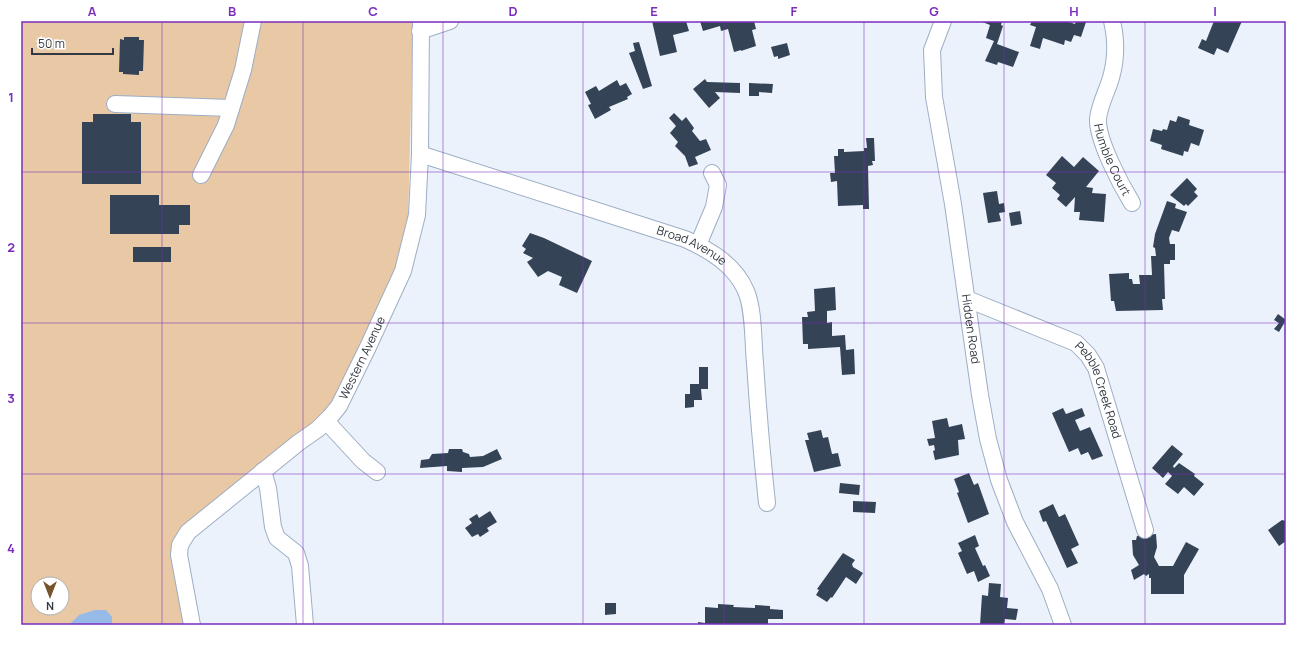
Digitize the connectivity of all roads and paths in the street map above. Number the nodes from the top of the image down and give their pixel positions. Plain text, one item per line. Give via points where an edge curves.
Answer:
1 (253, 21) edge
2 (450, 21) edge
3 (943, 21) edge
4 (1112, 21) edge
5 (420, 26) edge
6 (115, 104) dead end
7 (231, 108) junction
8 (420, 154) junction
9 (712, 173) dead end
10 (200, 175) dead end
11 (1132, 203) dead end
12 (698, 245) junction
13 (966, 299) junction
14 (326, 421) junction
15 (263, 471) junction
16 (377, 472) dead end
17 (767, 503) dead end
18 (1145, 530) dead end
19 (192, 625) edge
20 (305, 625) edge
21 (1063, 625) edge

1 - 7 street via 243,70
2 - 5 street
3 - 13 street, Hidden Road via 932,50 934,97 953,204
4 - 11 street, Humble Court via 1116,47 1098,123 1112,168
5 - 8 street, Western Avenue
6 - 7 street
7 - 10 street via 226,125
8 - 12 street, Broad Avenue
8 - 14 street, Western Avenue via 417,215 403,271 339,406
9 - 12 street via 718,185 716,199
12 - 17 street, Broad Avenue via 733,269 747,292 752,318 760,442
13 - 18 street, Pebble Creek Road via 1076,343 1088,355 1096,368
13 - 21 street, Hidden Road via 980,395 999,480 1015,522 1050,589
14 - 15 street, Western Avenue
14 - 16 street via 363,461
15 - 19 street, Western Avenue via 182,539 179,555
15 - 20 street via 268,488 272,527 277,538 296,553 300,566

